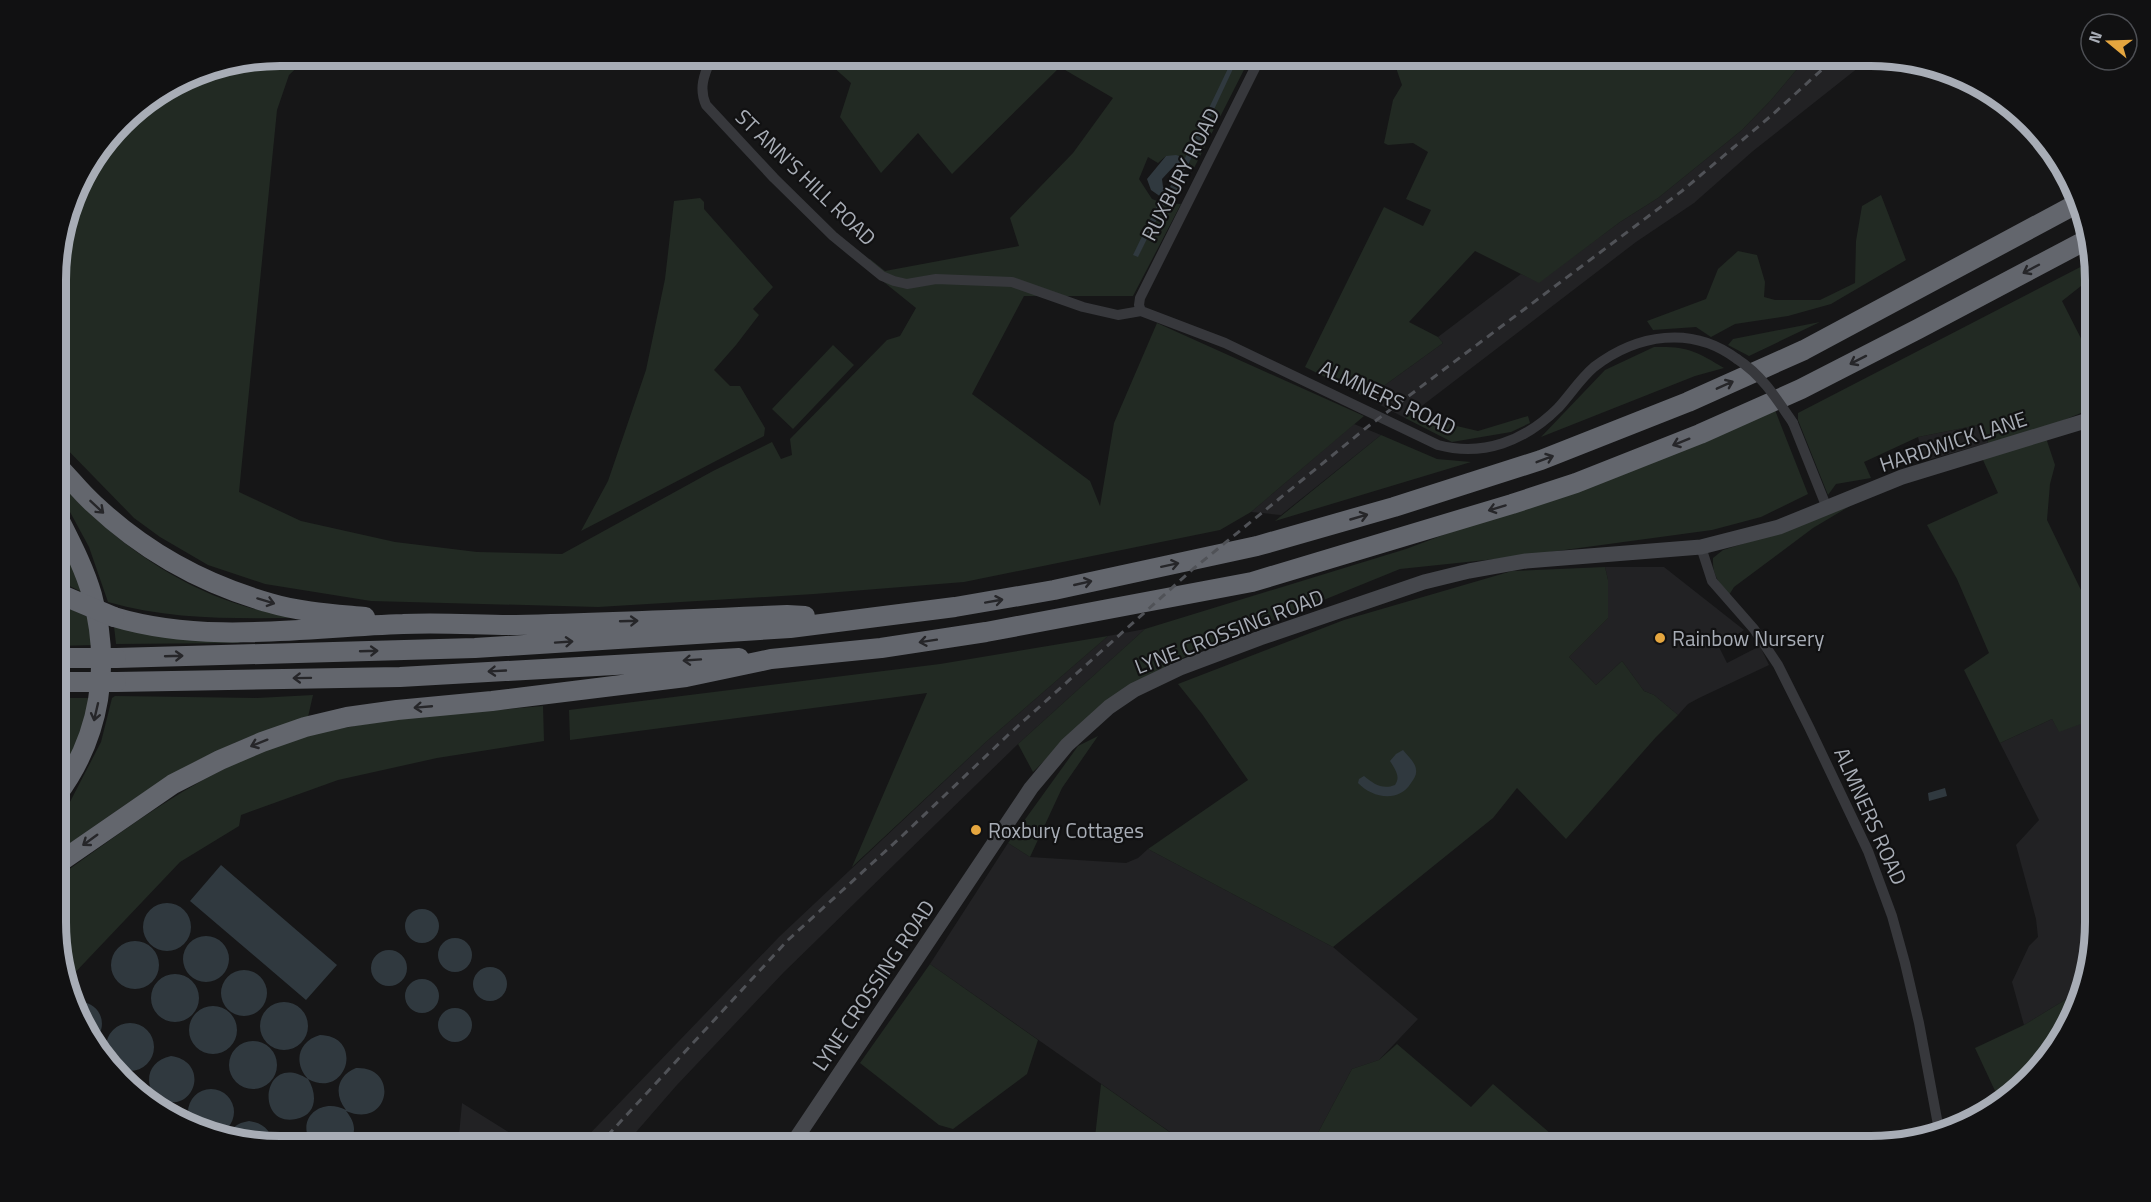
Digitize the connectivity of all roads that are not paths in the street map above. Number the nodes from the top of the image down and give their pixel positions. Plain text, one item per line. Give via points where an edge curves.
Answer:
1 (709, 66) edge
2 (1256, 66) edge
3 (2072, 206) edge
4 (2082, 242) edge
5 (1141, 311) junction
6 (2085, 421) edge
7 (66, 475) edge
8 (1827, 508) junction
9 (66, 533) edge
10 (1701, 547) junction
11 (66, 597) edge
12 (852, 619) junction
13 (403, 624) junction
14 (66, 658) edge
15 (771, 659) junction
16 (66, 682) edge
17 (66, 784) edge
18 (66, 858) edge
19 (1938, 1126) edge
20 (798, 1136) edge

1 - 5 street, ST ANN'S HILL ROAD via 701,88 706,105 833,236 882,276 907,284 936,279 1012,282 1118,315
2 - 5 street, RUXBURY ROAD via 1140,298
12 -> 3 highway via 1054,590 1246,548 1394,507 1541,460 1688,402 1804,350
4 -> 15 highway via 1801,388 1700,434 1566,486 1252,582 986,632
5 - 8 street, ALMNERS ROAD, bridge via 1225,343 1438,445 1457,450 1505,444 1532,430 1557,409 1593,368 1622,349 1655,338 1694,339 1717,346 1749,366 1767,385 1793,423
6 - 8 street, HARDWICK LANE via 1902,477
7 -> 13 highway via 125,531 173,564 205,580 272,604
8 - 10 street, LYNE CROSSING ROAD via 1779,527
9 -> 17 highway via 92,593 102,670 94,721
10 - 19 street, ALMNERS ROAD via 1712,581 1754,629 1778,665 1868,851 1905,963
10 - 20 street, LYNE CROSSING ROAD via 1515,563 1424,582 1260,638 1134,690 1079,732 1031,788
11 - 13 highway, bridge via 114,617 162,628 284,632
13 -> 12 highway via 515,625 788,615
14 -> 12 highway, bridge via 476,648 790,628
15 -> 16 highway, bridge via 729,657 400,677
15 -> 18 highway via 686,677 397,710 305,727 262,742 172,784

